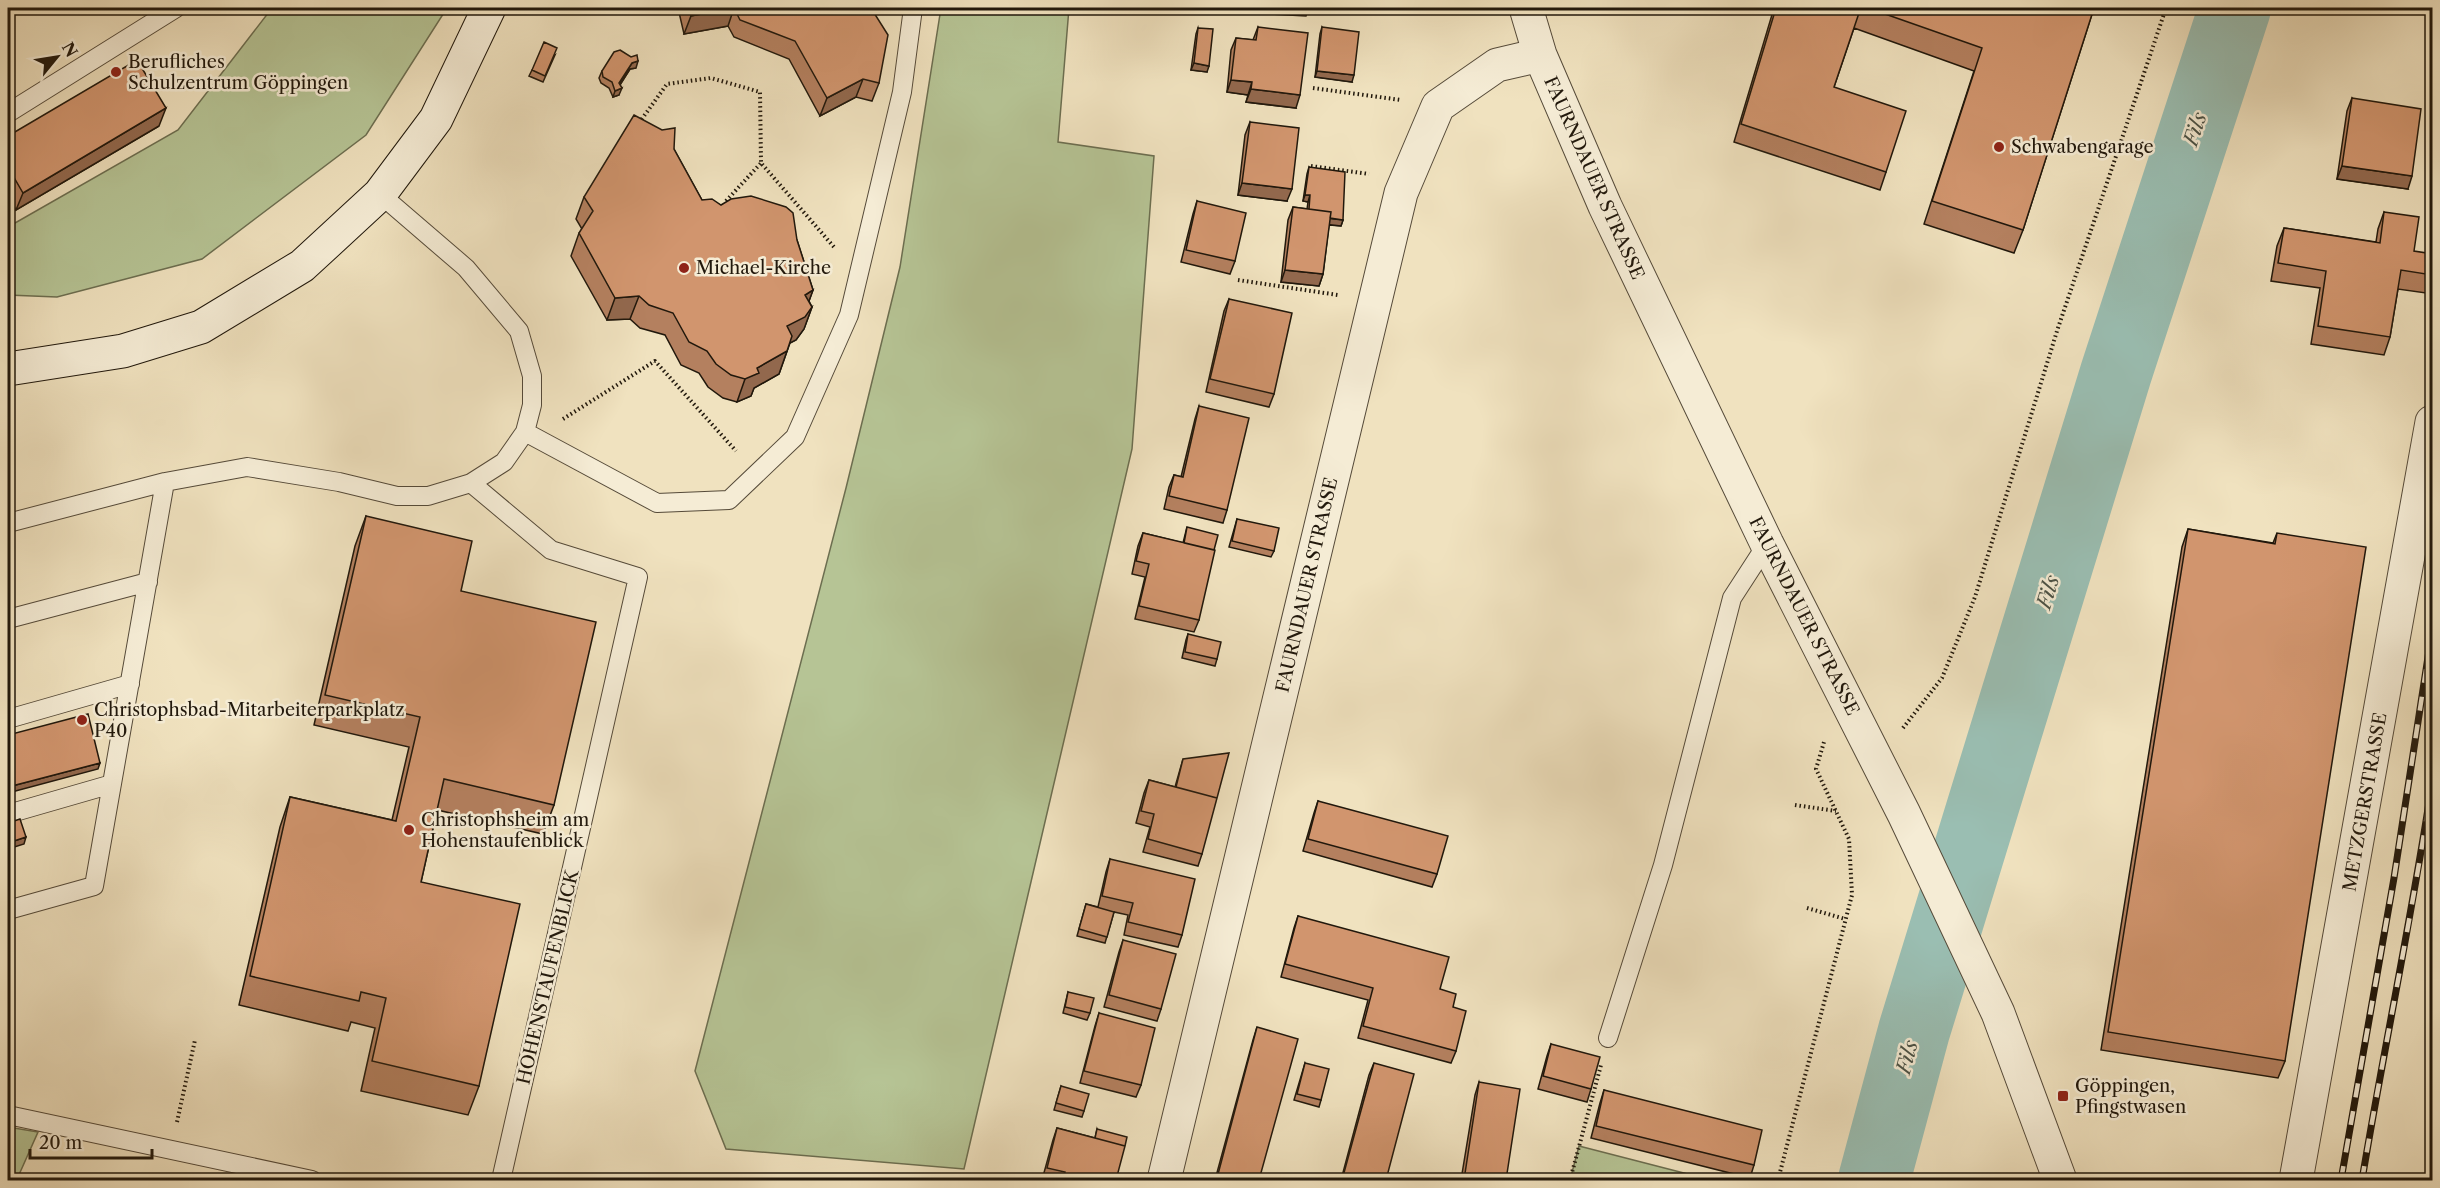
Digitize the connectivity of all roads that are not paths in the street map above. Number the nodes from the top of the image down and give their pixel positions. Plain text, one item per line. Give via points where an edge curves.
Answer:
1 (176, 8) edge
2 (489, 8) edge
3 (913, 8) edge
4 (1526, 8) edge
5 (1540, 55) junction
6 (8, 113) edge
7 (380, 194) junction
8 (8, 369) edge
9 (2433, 422) edge
10 (530, 435) junction
11 (165, 482) junction
12 (471, 483) junction
13 (8, 523) edge
14 (1767, 544) junction
15 (148, 582) junction
16 (8, 619) edge
17 (130, 684) junction
18 (8, 719) edge
19 (112, 784) junction
20 (8, 814) edge
21 (8, 910) edge
22 (1608, 1038) road end
23 (8, 1115) edge
24 (312, 1180) edge
25 (501, 1180) edge
26 (1164, 1180) edge
27 (2060, 1180) edge
28 (2296, 1180) edge

1 - 6 lane
2 - 7 street via 436,118
3 - 10 lane via 902,92 849,315 795,437 729,500 657,503
4 - 5 street, FAURNDAUER STRASSE
5 - 14 street, FAURNDAUER STRASSE via 1605,206
5 - 26 street, FAURNDAUER STRASSE via 1497,65 1438,106 1406,180
7 - 8 street via 302,266 201,327 123,351
7 - 10 lane via 466,268 519,331 532,376
9 - 28 street, METZGERSTRASSE
10 - 12 lane via 504,462
11 - 12 lane via 247,467 397,496 429,496
11 - 13 lane
11 - 15 lane
12 - 25 lane, HOHENSTAUFENBLICK via 550,550 638,577
14 - 22 lane via 1732,598 1663,865
14 - 27 street, FAURNDAUER STRASSE via 1904,814 1998,1012
15 - 16 lane
15 - 17 lane
17 - 18 lane
17 - 19 lane
19 - 20 lane
19 - 21 lane via 94,886
23 - 24 lane

